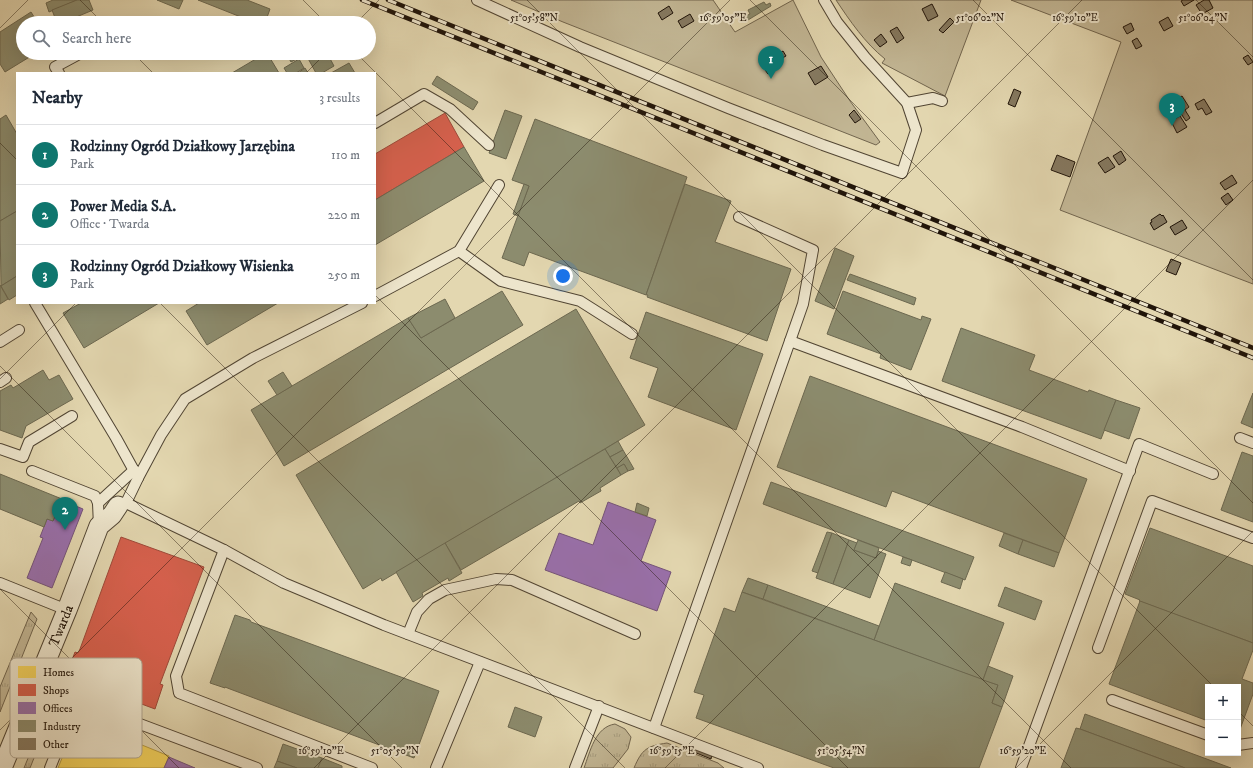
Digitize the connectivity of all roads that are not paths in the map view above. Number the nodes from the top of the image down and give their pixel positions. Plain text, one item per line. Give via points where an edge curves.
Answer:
1 (477, 0) edge
2 (824, 0) edge
3 (68, 60) edge
4 (58, 72) edge
5 (942, 102) dead end
6 (907, 103) junction
7 (376, 122) edge
8 (488, 145) dead end
9 (499, 186) dead end
10 (739, 217) dead end
11 (459, 251) junction
12 (376, 295) edge
13 (36, 304) edge
14 (360, 304) edge
15 (19, 330) dead end
16 (632, 334) dead end
17 (790, 341) junction
18 (0, 342) edge
19 (72, 416) dead end
20 (1240, 438) dead end
21 (1253, 443) edge
22 (0, 449) edge
23 (1130, 470) junction
24 (32, 471) dead end
25 (136, 474) junction
26 (1213, 474) dead end
27 (98, 503) junction
28 (122, 505) junction
29 (99, 526) junction
30 (1253, 538) edge
31 (224, 550) junction
32 (0, 583) edge
33 (67, 610) junction
34 (408, 634) junction
35 (635, 634) dead end
36 (1098, 648) dead end
37 (47, 658) edge
38 (480, 662) junction
39 (1112, 700) dead end
40 (599, 706) junction
41 (142, 725) edge
42 (654, 728) junction
43 (1205, 734) edge
44 (1253, 743) edge
45 (1241, 745) edge
46 (10, 748) edge
47 (54, 758) edge
48 (735, 764) edge
49 (2, 768) edge
50 (50, 768) edge
51 (257, 768) edge
52 (372, 768) edge
53 (436, 768) edge
54 (576, 768) edge
55 (758, 768) edge
56 (1021, 768) edge

1 - 6 lane via 580,47 728,108 902,172 916,130
2 - 6 lane via 837,22 865,57
3 - 4 lane via 55,67
5 - 6 lane via 933,98
7 - 8 lane via 424,94 450,109
9 - 11 lane
10 - 17 lane via 813,250 803,304
11 - 12 lane
11 - 16 lane via 501,281 580,301
13 - 25 lane
14 - 25 lane via 253,358 185,399
15 - 18 lane
17 - 23 lane
17 - 42 lane
19 - 22 lane via 29,442 23,457
20 - 21 lane
23 - 26 lane via 1139,444
23 - 56 lane
24 - 27 lane via 95,496
25 - 27 lane
25 - 28 lane
27 - 29 lane
28 - 29 street
28 - 31 lane
29 - 33 street, Twarda
30 - 36 lane via 1152,501
31 - 34 lane via 284,583
31 - 52 lane via 176,676 179,693
32 - 33 lane
33 - 37 street, Twarda
34 - 35 lane via 418,612 428,599 445,590 496,579 512,580
34 - 38 lane
38 - 40 lane
38 - 53 lane
39 - 43 lane
40 - 42 lane
40 - 54 lane
41 - 51 lane
42 - 48 lane
44 - 45 lane
46 - 49 street, Twarda
47 - 50 lane
48 - 55 lane

